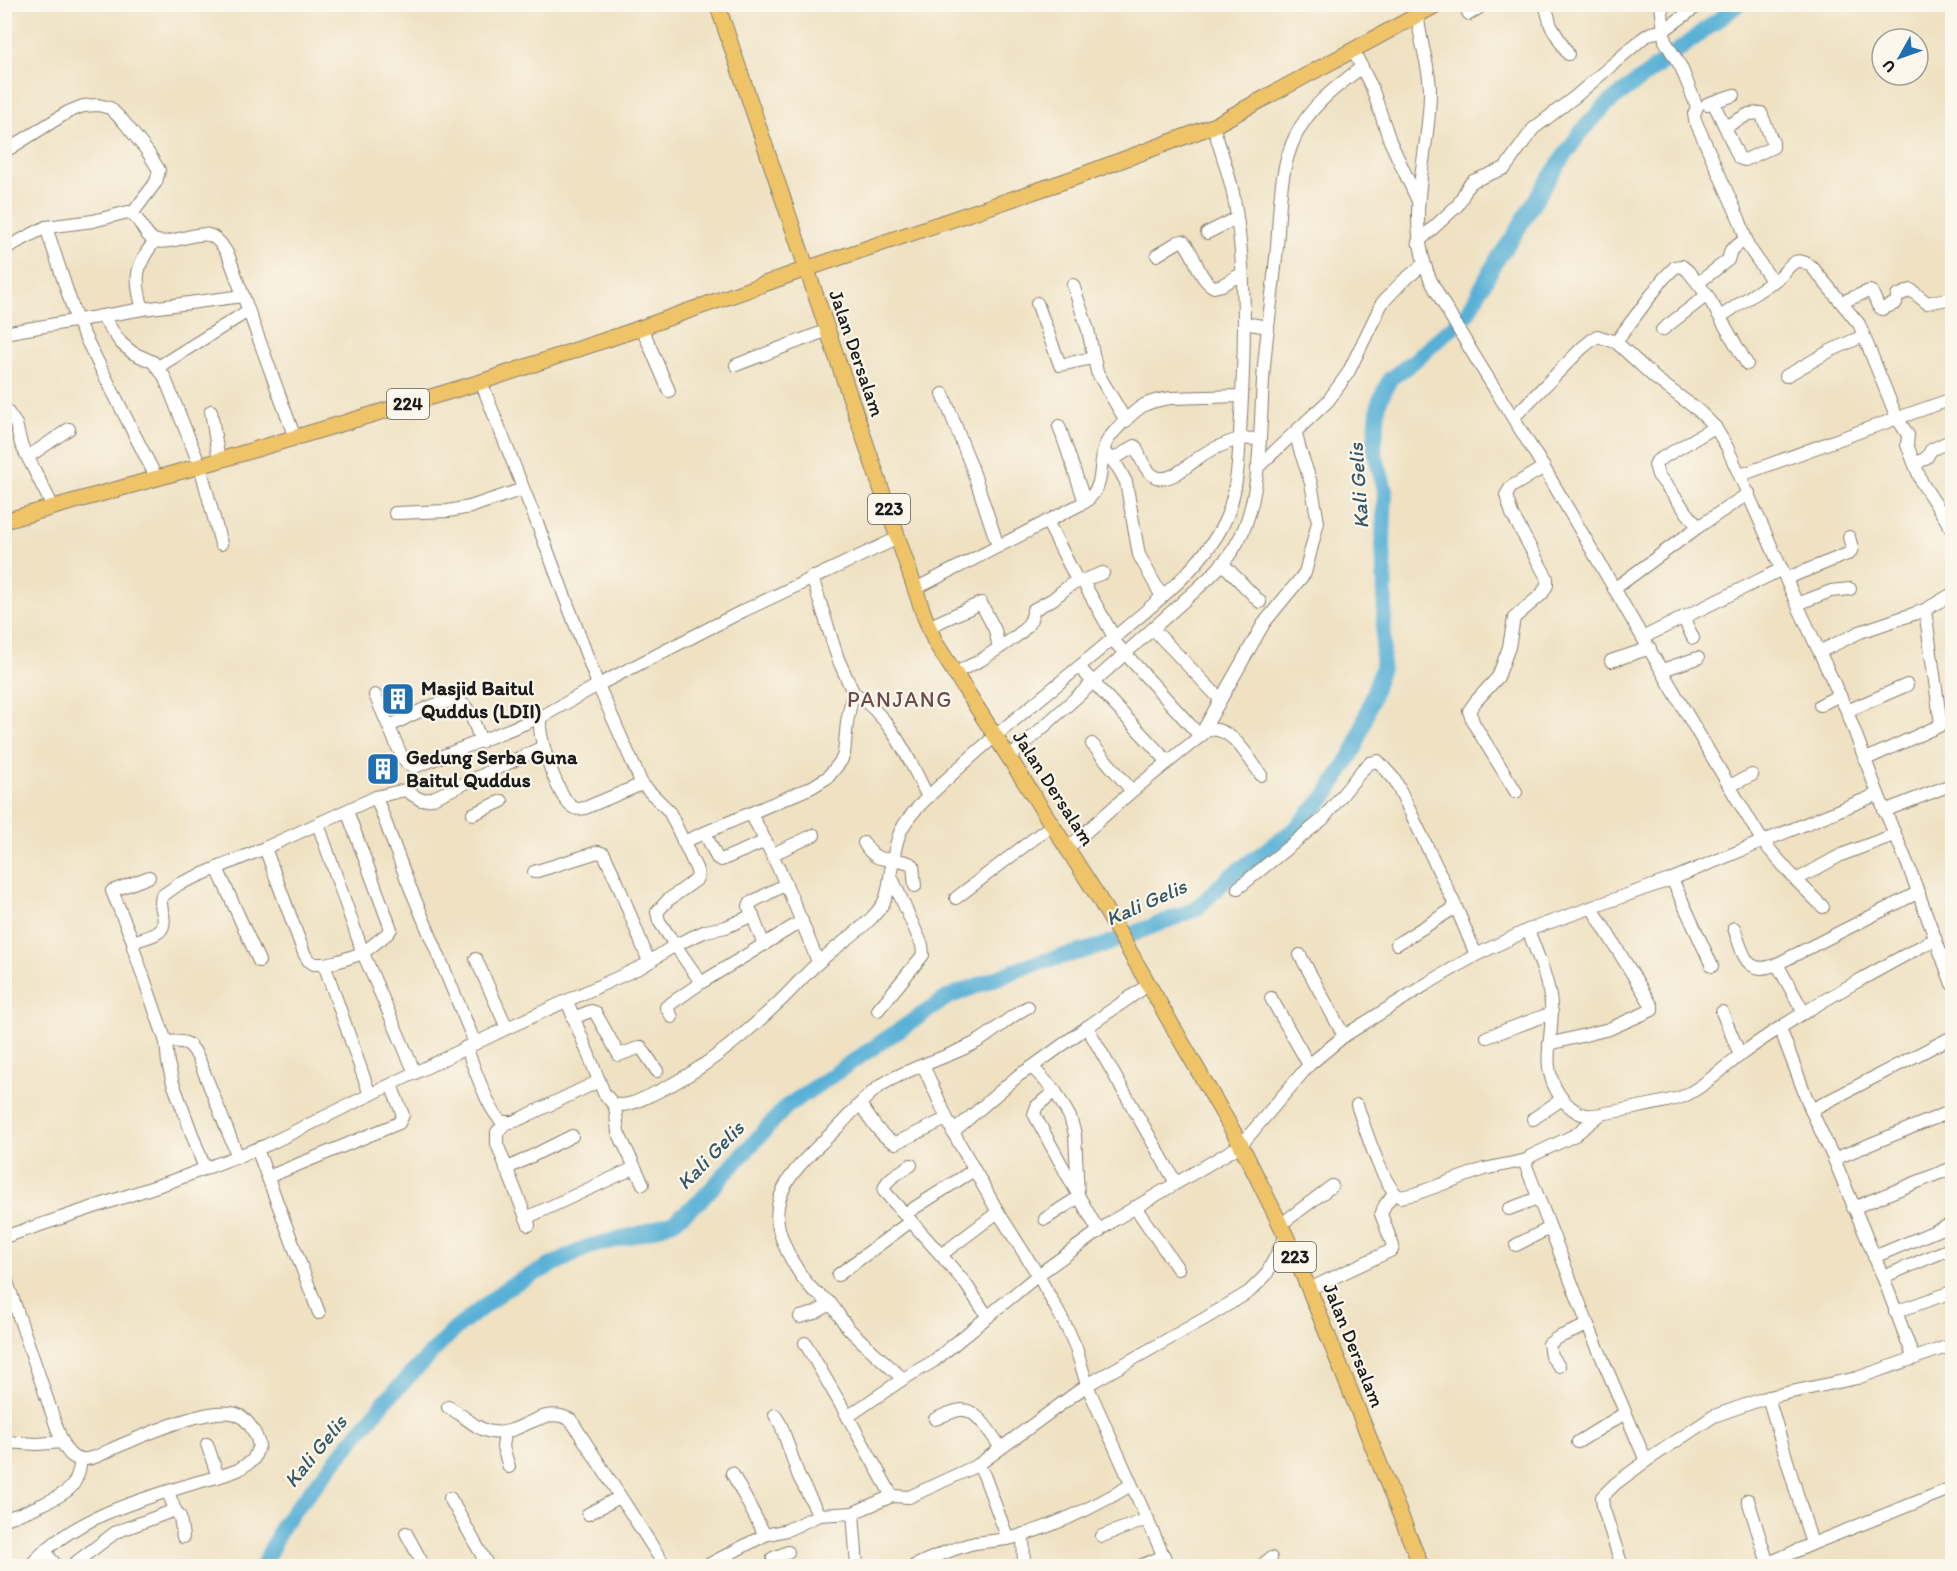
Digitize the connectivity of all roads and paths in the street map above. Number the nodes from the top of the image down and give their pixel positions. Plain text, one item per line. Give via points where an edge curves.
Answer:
1 (717, 4) edge
2 (1438, 4) edge
3 (1464, 4) edge
4 (1485, 4) edge
5 (1545, 4) edge
6 (1661, 4) edge
7 (1700, 4) edge
8 (1417, 10) edge
9 (1664, 36) junction
10 (1353, 50) junction
11 (1568, 54) dead end
12 (1362, 67) junction
13 (1734, 95) dead end
14 (1713, 102) junction
15 (1697, 107) junction
16 (1213, 126) junction
17 (1725, 127) dead end
18 (4, 152) edge
19 (1417, 200) junction
20 (132, 214) junction
21 (1237, 218) junction
22 (46, 227) junction
23 (1206, 233) dead end
24 (1746, 239) junction
25 (155, 241) junction
26 (1418, 242) junction
27 (4, 249) edge
28 (1157, 255) dead end
29 (1424, 264) junction
30 (806, 269) junction
31 (1243, 273) junction
32 (1698, 282) junction
33 (1773, 282) junction
34 (1073, 285) dead end
35 (243, 296) junction
36 (1707, 296) junction
37 (1953, 298) edge
38 (1842, 302) junction
39 (1037, 303) dead end
40 (143, 309) junction
41 (248, 311) junction
42 (102, 316) junction
43 (1720, 317) junction
44 (77, 321) junction
45 (1244, 323) junction
46 (1263, 326) junction
47 (642, 328) junction
48 (828, 330) junction
49 (1662, 330) dead end
50 (4, 333) edge
51 (1863, 336) junction
52 (1616, 342) junction
53 (1093, 358) junction
54 (1747, 364) dead end
55 (736, 365) dead end
56 (158, 367) junction
57 (1786, 376) dead end
58 (481, 382) junction
59 (669, 391) dead end
60 (943, 394) dead end
61 (1242, 396) junction
62 (1953, 399) edge
63 (4, 407) edge
64 (211, 411) dead end
65 (1514, 417) junction
66 (1897, 418) junction
67 (1126, 421) junction
68 (1059, 426) dead end
69 (1715, 427) junction
70 (69, 429) dead end
71 (1296, 433) junction
72 (295, 438) junction
73 (1241, 439) junction
74 (1258, 439) junction
75 (1953, 440) edge
76 (1108, 455) junction
77 (28, 457) junction
78 (219, 461) junction
79 (1915, 465) junction
80 (200, 466) junction
81 (1544, 467) junction
82 (1257, 468) junction
83 (1741, 475) junction
84 (157, 479) junction
85 (523, 489) junction
86 (1749, 493) junction
87 (1085, 502) junction
88 (53, 507) junction
89 (395, 513) dead end
90 (4, 521) edge
91 (1047, 521) junction
92 (1698, 527) junction
93 (1953, 529) edge
94 (1849, 537) dead end
95 (898, 538) junction
96 (221, 544) dead end
97 (998, 546) junction
98 (1205, 551) junction
99 (1221, 564) junction
100 (1103, 573) dead end
101 (1785, 574) junction
102 (812, 577) junction
103 (1080, 581) junction
104 (915, 589) junction
105 (1614, 589) junction
106 (1850, 589) dead end
107 (1953, 594) edge
108 (1162, 597) junction
109 (1260, 602) dead end
110 (1797, 604) junction
111 (1925, 610) junction
112 (1683, 616) junction
113 (928, 627) junction
114 (1152, 629) junction
115 (1113, 638) junction
116 (1693, 638) dead end
117 (1647, 642) junction
118 (999, 648) junction
119 (1821, 651) junction
120 (1125, 654) junction
121 (1698, 658) dead end
122 (1611, 661) dead end
123 (1662, 670) junction
124 (953, 674) junction
125 (1087, 675) junction
126 (598, 685) junction
127 (1907, 685) dead end
128 (853, 692) junction
129 (375, 695) dead end
130 (1840, 695) junction
131 (1220, 699) junction
132 (1820, 705) dead end
133 (1847, 711) junction
134 (541, 717) junction
135 (1947, 724) edge
136 (390, 726) junction
137 (996, 736) junction
138 (1200, 736) junction
139 (481, 742) junction
140 (1092, 744) dead end
141 (543, 747) junction
142 (1009, 755) junction
143 (1866, 759) junction
144 (1168, 762) junction
145 (1261, 775) dead end
146 (1752, 775) dead end
147 (1950, 783) edge
148 (642, 784) junction
149 (1729, 786) junction
150 (1132, 791) junction
151 (1516, 792) dead end
152 (1878, 794) junction
153 (927, 796) junction
154 (376, 797) junction
155 (1953, 798) edge
156 (502, 801) dead end
157 (347, 811) junction
158 (1884, 811) junction
159 (473, 814) dead end
160 (751, 814) junction
161 (318, 824) junction
162 (1053, 824) junction
163 (705, 833) junction
164 (814, 835) dead end
165 (1894, 835) junction
166 (766, 841) junction
167 (683, 842) junction
168 (1763, 842) junction
169 (864, 843) dead end
170 (266, 848) junction
171 (1068, 848) junction
172 (773, 854) junction
173 (893, 859) junction
174 (218, 868) junction
175 (534, 872) dead end
176 (890, 875) junction
177 (149, 877) dead end
178 (1672, 879) junction
179 (1796, 880) junction
180 (786, 884) junction
181 (915, 886) dead end
182 (1238, 888) dead end
183 (1919, 892) junction
184 (956, 898) dead end
185 (1456, 907) junction
186 (1823, 907) dead end
187 (1592, 908) junction
188 (753, 915) junction
189 (802, 921) junction
190 (1734, 928) dead end
191 (1528, 930) junction
192 (1935, 939) junction
193 (134, 944) junction
194 (1397, 944) dead end
195 (675, 945) junction
196 (764, 945) junction
197 (363, 953) junction
198 (1300, 955) dead end
199 (1476, 955) junction
200 (476, 959) dead end
201 (259, 961) dead end
202 (650, 962) junction
203 (818, 962) junction
204 (324, 964) junction
205 (1777, 964) junction
206 (1712, 966) dead end
207 (702, 982) junction
208 (1953, 984) edge
209 (1148, 985) junction
210 (1271, 998) dead end
211 (567, 1001) junction
212 (1028, 1007) dead end
213 (878, 1010) dead end
214 (1722, 1012) dead end
215 (1552, 1013) junction
216 (1804, 1013) junction
217 (672, 1017) dead end
218 (573, 1018) junction
219 (1087, 1027) junction
220 (507, 1028) junction
221 (1780, 1028) junction
222 (1344, 1036) junction
223 (1487, 1037) dead end
224 (1953, 1037) edge
225 (166, 1042) junction
226 (1549, 1044) junction
227 (471, 1045) junction
228 (1740, 1055) junction
229 (923, 1065) junction
230 (1309, 1065) junction
231 (1032, 1067) junction
232 (657, 1071) dead end
233 (415, 1073) junction
234 (598, 1081) junction
235 (391, 1085) junction
236 (1055, 1091) junction
237 (370, 1095) junction
238 (1562, 1099) junction
239 (860, 1104) junction
240 (615, 1105) junction
241 (1357, 1106) dead end
242 (1811, 1110) junction
243 (1953, 1112) edge
244 (1600, 1115) junction
245 (946, 1119) junction
246 (1533, 1119) dead end
247 (507, 1122) junction
248 (953, 1132) junction
249 (572, 1136) dead end
250 (1241, 1145) junction
251 (257, 1149) junction
252 (238, 1157) junction
253 (1527, 1160) junction
254 (1834, 1160) junction
255 (910, 1165) dead end
256 (634, 1168) junction
257 (1953, 1168) edge
258 (205, 1169) junction
259 (506, 1169) junction
260 (974, 1170) junction
261 (268, 1178) junction
262 (1176, 1183) junction
263 (643, 1184) dead end
264 (1332, 1186) dead end
265 (1394, 1193) junction
266 (1078, 1196) junction
267 (1538, 1198) junction
268 (1135, 1207) junction
269 (1853, 1208) junction
270 (1509, 1209) dead end
271 (998, 1212) junction
272 (908, 1218) junction
273 (1045, 1219) dead end
274 (1953, 1224) edge
275 (1550, 1228) junction
276 (1283, 1230) junction
277 (1099, 1232) junction
278 (4, 1237) edge
279 (1516, 1245) dead end
280 (1953, 1248) edge
281 (941, 1255) junction
282 (1874, 1257) junction
283 (1178, 1269) dead end
284 (4, 1273) edge
285 (838, 1275) dead end
286 (1038, 1275) junction
287 (1883, 1277) junction
288 (1309, 1289) junction
289 (1953, 1292) edge
290 (830, 1304) junction
291 (1895, 1312) junction
292 (319, 1313) dead end
293 (800, 1317) dead end
294 (988, 1317) junction
295 (1588, 1324) junction
296 (805, 1343) dead end
297 (1953, 1345) edge
298 (1914, 1359) junction
299 (1559, 1366) dead end
300 (903, 1379) junction
301 (1087, 1385) junction
302 (1768, 1397) junction
303 (448, 1407) dead end
304 (1625, 1413) junction
305 (775, 1415) dead end
306 (848, 1417) junction
307 (935, 1419) dead end
308 (505, 1432) junction
309 (4, 1442) edge
310 (63, 1442) junction
311 (1578, 1442) dead end
312 (207, 1444) dead end
313 (1001, 1448) junction
314 (81, 1459) junction
315 (1646, 1461) junction
316 (978, 1465) junction
317 (509, 1467) dead end
318 (732, 1473) dead end
319 (218, 1477) junction
320 (1131, 1485) junction
321 (1953, 1488) edge
322 (168, 1492) junction
323 (892, 1496) junction
324 (620, 1497) junction
325 (450, 1498) dead end
326 (1748, 1500) dead end
327 (175, 1510) junction
328 (853, 1513) junction
329 (588, 1514) dead end
330 (819, 1515) junction
331 (4, 1519) edge
332 (1148, 1519) junction
333 (406, 1533) dead end
334 (1023, 1534) junction
335 (765, 1535) junction
336 (1102, 1536) dead end
337 (183, 1537) dead end
338 (1008, 1539) junction
339 (1812, 1544) junction
340 (46, 1550) junction
341 (788, 1552) dead end
342 (1271, 1558) dead end
343 (1166, 1561) edge
344 (1765, 1565) edge
345 (30, 1566) edge
346 (57, 1566) edge
347 (70, 1566) edge
348 (424, 1566) edge
349 (488, 1566) edge
350 (665, 1566) edge
351 (706, 1566) edge
352 (774, 1566) edge
353 (857, 1566) edge
354 (914, 1566) edge
355 (1024, 1566) edge
356 (1140, 1566) edge
357 (1261, 1566) edge
358 (1421, 1566) edge
359 (1622, 1566) edge

1 - 30 main road, Jalan Dersalam
2 - 8 main road
3 - 4 street via 1469,14
5 - 11 street via 1551,26
6 - 9 street
7 - 9 street
8 - 10 main road
8 - 19 street via 1430,91
9 - 15 street
9 - 26 street via 1651,33 1643,38 1533,129 1505,168 1473,181 1458,205
10 - 12 street
10 - 16 main road
12 - 19 street
12 - 46 street via 1313,108 1291,147 1282,173 1276,255
13 - 14 street
14 - 15 street
14 - 17 street
15 - 24 street via 1695,120
16 - 21 street
16 - 30 main road
18 - 20 street via 76,109 91,105 110,108 159,170 158,178
19 - 26 street
20 - 22 street
20 - 25 street
21 - 23 street
21 - 31 street
22 - 27 street
22 - 44 street
24 - 32 street via 1731,250 1728,260
24 - 33 street
25 - 35 street via 206,234 215,237 224,246
25 - 40 street via 142,258 137,274
26 - 29 street
28 - 31 street via 1183,241 1204,278 1214,287
29 - 65 street via 1449,314
29 - 71 street via 1388,295 1342,381
30 - 47 main road, 224
30 - 48 main road, Jalan Dersalam / 223
31 - 45 street
32 - 36 street
32 - 52 street via 1682,266 1675,267
33 - 38 street via 1789,265 1805,262
33 - 43 street
34 - 53 street
35 - 40 street
35 - 41 street
36 - 43 street
36 - 49 street
37 - 38 street via 1927,303 1911,290 1896,296 1896,303 1882,309 1869,291
38 - 51 street
39 - 53 street via 1060,365
40 - 42 street
41 - 56 street
41 - 72 street
42 - 44 street
42 - 56 street via 124,346
43 - 54 street
44 - 50 street
44 - 84 street
45 - 46 street
45 - 61 street
46 - 74 street
47 - 58 main road, 224
47 - 59 street
48 - 55 street
48 - 95 main road, Jalan Dersalam / 223
51 - 57 street
51 - 66 street
52 - 65 street via 1597,336
52 - 69 street
53 - 67 street via 1100,378
56 - 80 street
58 - 72 main road, 224
58 - 85 street
60 - 97 street
61 - 67 street via 1160,399 1139,408
61 - 73 street
62 - 66 street
63 - 77 street via 16,424
64 - 78 street
65 - 81 street
66 - 79 street via 1908,435 1907,445
66 - 83 street
67 - 76 street via 1108,439
68 - 87 street
69 - 83 street
69 - 92 street via 1655,465 1658,475
70 - 77 street
71 - 82 street
71 - 131 street via 1318,522 1305,573 1264,623
72 - 78 main road, 224
73 - 74 street
73 - 76 street via 1202,454 1168,478 1152,474 1135,446
73 - 98 street via 1231,505
74 - 82 street
75 - 79 street via 1931,450
76 - 87 street via 1099,485
76 - 108 street via 1128,486 1139,555
77 - 88 street
78 - 80 main road, 224
79 - 93 street via 1924,487
80 - 84 main road, 224
80 - 96 street
81 - 105 street
81 - 151 street via 1511,487 1506,495 1547,585 1514,618 1501,671 1469,711
82 - 99 street via 1247,518 1236,545
83 - 86 street
84 - 88 main road, 224
85 - 89 street via 470,507
85 - 126 street
86 - 92 street
86 - 101 street
87 - 91 street
88 - 90 main road, 224
91 - 97 street
91 - 103 street
92 - 105 street
94 - 101 street via 1852,548 1848,554
95 - 102 street
95 - 104 main road, Jalan Dersalam / 223
97 - 104 street
98 - 99 street
98 - 108 street
99 - 109 street
99 - 114 street
100 - 103 street
101 - 110 street
101 - 112 street
102 - 126 street
102 - 128 street via 838,659
103 - 115 street
103 - 118 street via 1033,610 1027,625
104 - 113 main road, Jalan Dersalam / 223
105 - 117 street
106 - 110 street via 1831,591
107 - 111 street
108 - 115 street
110 - 119 street
111 - 119 street via 1860,632
111 - 135 street
112 - 116 street
112 - 117 street
113 - 118 street via 981,603
113 - 124 main road, Jalan Dersalam / 223
114 - 120 street
114 - 131 street
115 - 120 street
115 - 125 street
117 - 122 street
117 - 123 street
118 - 124 street
119 - 130 street
120 - 125 street
120 - 138 street
121 - 123 street
123 - 149 street
124 - 137 main road, Jalan Dersalam / 223
125 - 137 street
125 - 142 street
125 - 144 street
126 - 134 street
126 - 148 street
127 - 133 street
128 - 153 street via 878,713 897,737
128 - 160 street via 844,754 834,771 812,787
129 - 136 street
130 - 132 street
130 - 133 street
131 - 138 street
133 - 143 street
134 - 139 street
134 - 141 street
135 - 143 street
136 - 139 street via 402,758 415,767
136 - 139 street via 456,700 465,706
137 - 142 main road, Jalan Dersalam / 223
137 - 153 street
138 - 144 street
138 - 145 street via 1213,729 1228,734
140 - 150 street
141 - 148 street via 569,805 576,809
141 - 154 street via 429,800 401,790
142 - 162 main road, Jalan Dersalam / 223
143 - 152 street
144 - 150 street
146 - 149 street
147 - 155 street
147 - 158 street
148 - 167 street via 669,811
149 - 168 street
150 - 171 street
152 - 158 street
152 - 168 street
153 - 173 street via 900,829
154 - 157 street
154 - 227 street
156 - 159 street
157 - 161 street
157 - 197 street via 391,929
158 - 165 street
160 - 163 street
160 - 166 street
161 - 170 street
161 - 197 street
162 - 171 main road, Jalan Dersalam / 223
162 - 184 street
163 - 166 street via 721,860
163 - 167 street
164 - 172 street
165 - 179 street via 1841,855
165 - 183 street
166 - 172 street
167 - 195 street via 697,878 657,912
168 - 178 street
168 - 179 street
169 - 173 street via 874,857
170 - 174 street
170 - 204 street via 307,957 312,963
171 - 209 main road, Jalan Dersalam / 223
172 - 180 street
173 - 176 street
173 - 181 street via 914,865
174 - 193 street via 164,894 160,902 164,927
174 - 201 street
175 - 202 street via 598,852 603,854
176 - 203 street via 880,907
176 - 213 street via 922,945 923,956
177 - 193 street via 112,891
178 - 187 street
178 - 206 street
179 - 186 street
180 - 188 street via 750,903
180 - 189 street
182 - 185 street via 1323,819 1363,769 1378,761 1395,780
183 - 192 street
183 - 205 street
185 - 194 street
185 - 199 street
187 - 191 street
187 - 226 street via 1652,1011 1609,1029
188 - 195 street
188 - 196 street
189 - 196 street
189 - 203 street
190 - 205 street via 1750,965 1760,969
191 - 199 street
191 - 215 street via 1546,979
192 - 208 street
192 - 216 street
193 - 225 street via 134,954
195 - 202 street
195 - 207 street
196 - 207 street
197 - 204 street
197 - 233 street
198 - 222 street
199 - 222 street
200 - 220 street
202 - 211 street
203 - 240 street via 710,1062 651,1095 627,1105
204 - 237 street
205 - 216 street
207 - 217 street via 666,1007
209 - 219 street
209 - 250 main road, Jalan Dersalam / 223
210 - 230 street
211 - 218 street
211 - 220 street
212 - 229 street via 973,1044
214 - 228 street
215 - 223 street
215 - 226 street
216 - 221 street
218 - 232 street via 595,1012 619,1055 640,1047
218 - 234 street
219 - 231 street
219 - 262 street
220 - 227 street
221 - 228 street
221 - 242 street
222 - 230 street
224 - 242 street
225 - 252 street via 182,1041 193,1048
225 - 258 street via 171,1077
226 - 238 street via 1548,1067
227 - 233 street
227 - 247 street via 492,1109
228 - 244 street via 1682,1098
229 - 239 street via 883,1084
229 - 245 street
230 - 250 street
231 - 236 street
231 - 248 street
233 - 235 street
234 - 240 street
234 - 247 street
235 - 237 street
235 - 261 street via 403,1115 399,1123
236 - 266 street via 1075,1134
236 - 266 street via 1037,1106 1034,1115
237 - 251 street
238 - 244 street via 1579,1113
238 - 246 street
239 - 245 street via 881,1132 896,1143
239 - 290 street via 792,1175 777,1214 784,1245 812,1288
240 - 256 street via 616,1127
241 - 265 street
242 - 254 street
243 - 254 street
244 - 253 street via 1575,1135
245 - 248 street
247 - 259 street via 496,1136
248 - 260 street
249 - 259 street
250 - 262 street
250 - 276 main road, Jalan Dersalam / 223
251 - 252 street
251 - 261 street
252 - 258 street
253 - 265 street via 1484,1169 1408,1196
253 - 267 street
254 - 269 street
255 - 272 street via 883,1189
256 - 259 street via 527,1222
256 - 263 street
257 - 269 street
258 - 278 street
260 - 271 street
260 - 272 street
261 - 292 street
262 - 268 street
264 - 276 street
265 - 288 street via 1381,1214 1392,1250
266 - 273 street
266 - 277 street
267 - 270 street
267 - 275 street
268 - 277 street
268 - 283 street
269 - 282 street
271 - 281 street
271 - 286 street
272 - 281 street
272 - 285 street
274 - 282 street
275 - 279 street
275 - 295 street
276 - 288 main road, Jalan Dersalam / 223
276 - 301 street via 1266,1275 1249,1292
277 - 286 street
280 - 287 street
281 - 294 street
282 - 287 street
284 - 310 street
286 - 294 street
286 - 301 street via 1072,1339
287 - 291 street
288 - 358 main road, Jalan Dersalam / 223
289 - 291 street
290 - 293 street
290 - 300 street via 848,1328
291 - 298 street
294 - 300 street via 934,1361
295 - 299 street via 1549,1344 1551,1356
295 - 304 street
296 - 306 street
297 - 298 street
298 - 302 street via 1857,1378
300 - 306 street
301 - 313 street
301 - 320 street
302 - 315 street via 1714,1416
302 - 339 street
303 - 308 street via 481,1429
304 - 311 street
304 - 315 street
305 - 330 street via 799,1477
306 - 323 street
307 - 313 street via 967,1410 983,1423
308 - 317 street via 503,1447
308 - 324 street via 546,1415 565,1417 577,1426
309 - 310 street
310 - 314 street via 70,1454
312 - 319 street
313 - 316 street
314 - 319 street via 204,1415 234,1413 248,1423 259,1449 246,1465
314 - 331 street via 75,1481 66,1492
315 - 359 street via 1602,1498
316 - 323 street via 909,1497
316 - 338 street
318 - 335 street
319 - 322 street
320 - 332 street
320 - 334 street via 1079,1514
321 - 339 street
322 - 327 street
322 - 340 street via 96,1518
323 - 328 street
324 - 329 street
324 - 350 street
325 - 349 street
326 - 344 street
327 - 337 street
327 - 347 street via 116,1532
328 - 330 street
328 - 353 street
330 - 335 street
332 - 336 street
332 - 343 street
333 - 348 street
334 - 338 street
334 - 355 street
335 - 351 street
338 - 354 street via 952,1549
339 - 344 street
340 - 345 street
340 - 346 street
341 - 352 street via 773,1558
342 - 357 street
343 - 356 street

